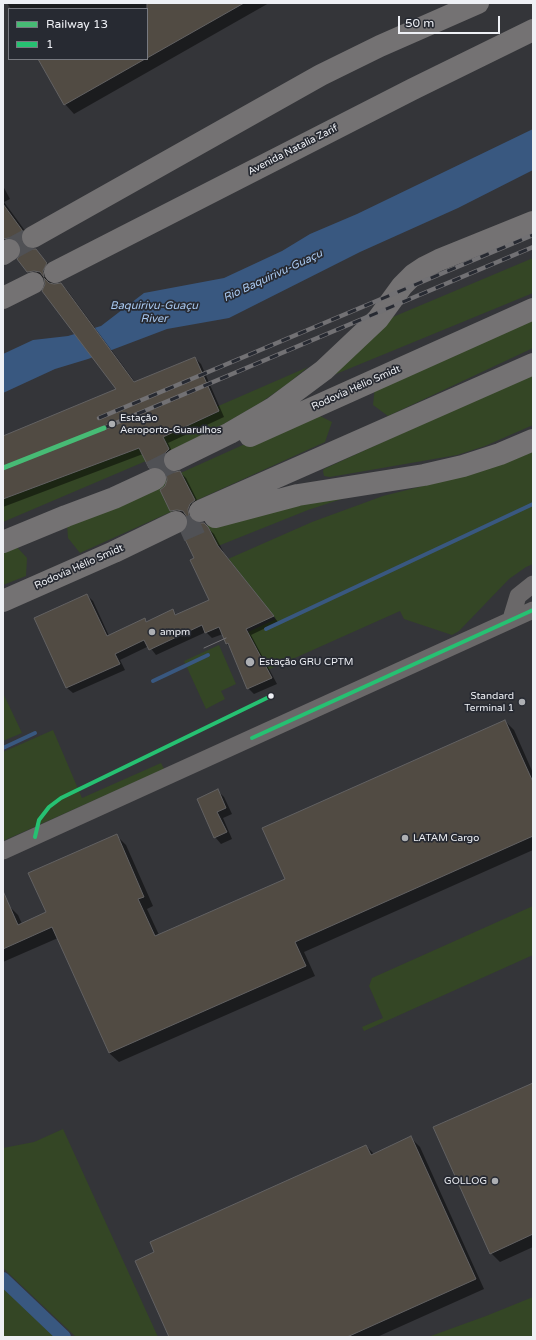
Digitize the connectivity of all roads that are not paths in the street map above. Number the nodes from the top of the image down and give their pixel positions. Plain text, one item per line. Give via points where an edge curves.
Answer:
1 (478, 3) edge
2 (533, 30) edge
3 (533, 222) edge
4 (33, 238) tunnel mouth
5 (55, 272) dead end
6 (33, 283) dead end
7 (3, 298) edge
8 (533, 308) edge
9 (533, 364) edge
10 (533, 440) edge
11 (153, 476) tunnel mouth
12 (178, 526) tunnel mouth
13 (3, 542) edge
14 (533, 584) edge
15 (3, 601) edge
16 (533, 610) edge
17 (511, 619) junction
18 (3, 851) edge

1 - 4 main road via 380,46 321,76
2 - 5 main road, Avenida Natalia Zarif
3 - 8 main road, Rodovia Hélio Smidt via 439,260 413,275 378,319 324,370 273,408 177,464
6 - 7 main road
9 - 10 main road via 203,516 235,511 298,495 463,466
11 - 13 main road via 114,498
12 - 15 main road, Rodovia Hélio Smidt via 144,546 114,552
14 - 17 street via 518,596
16 - 17 street
17 - 18 street

